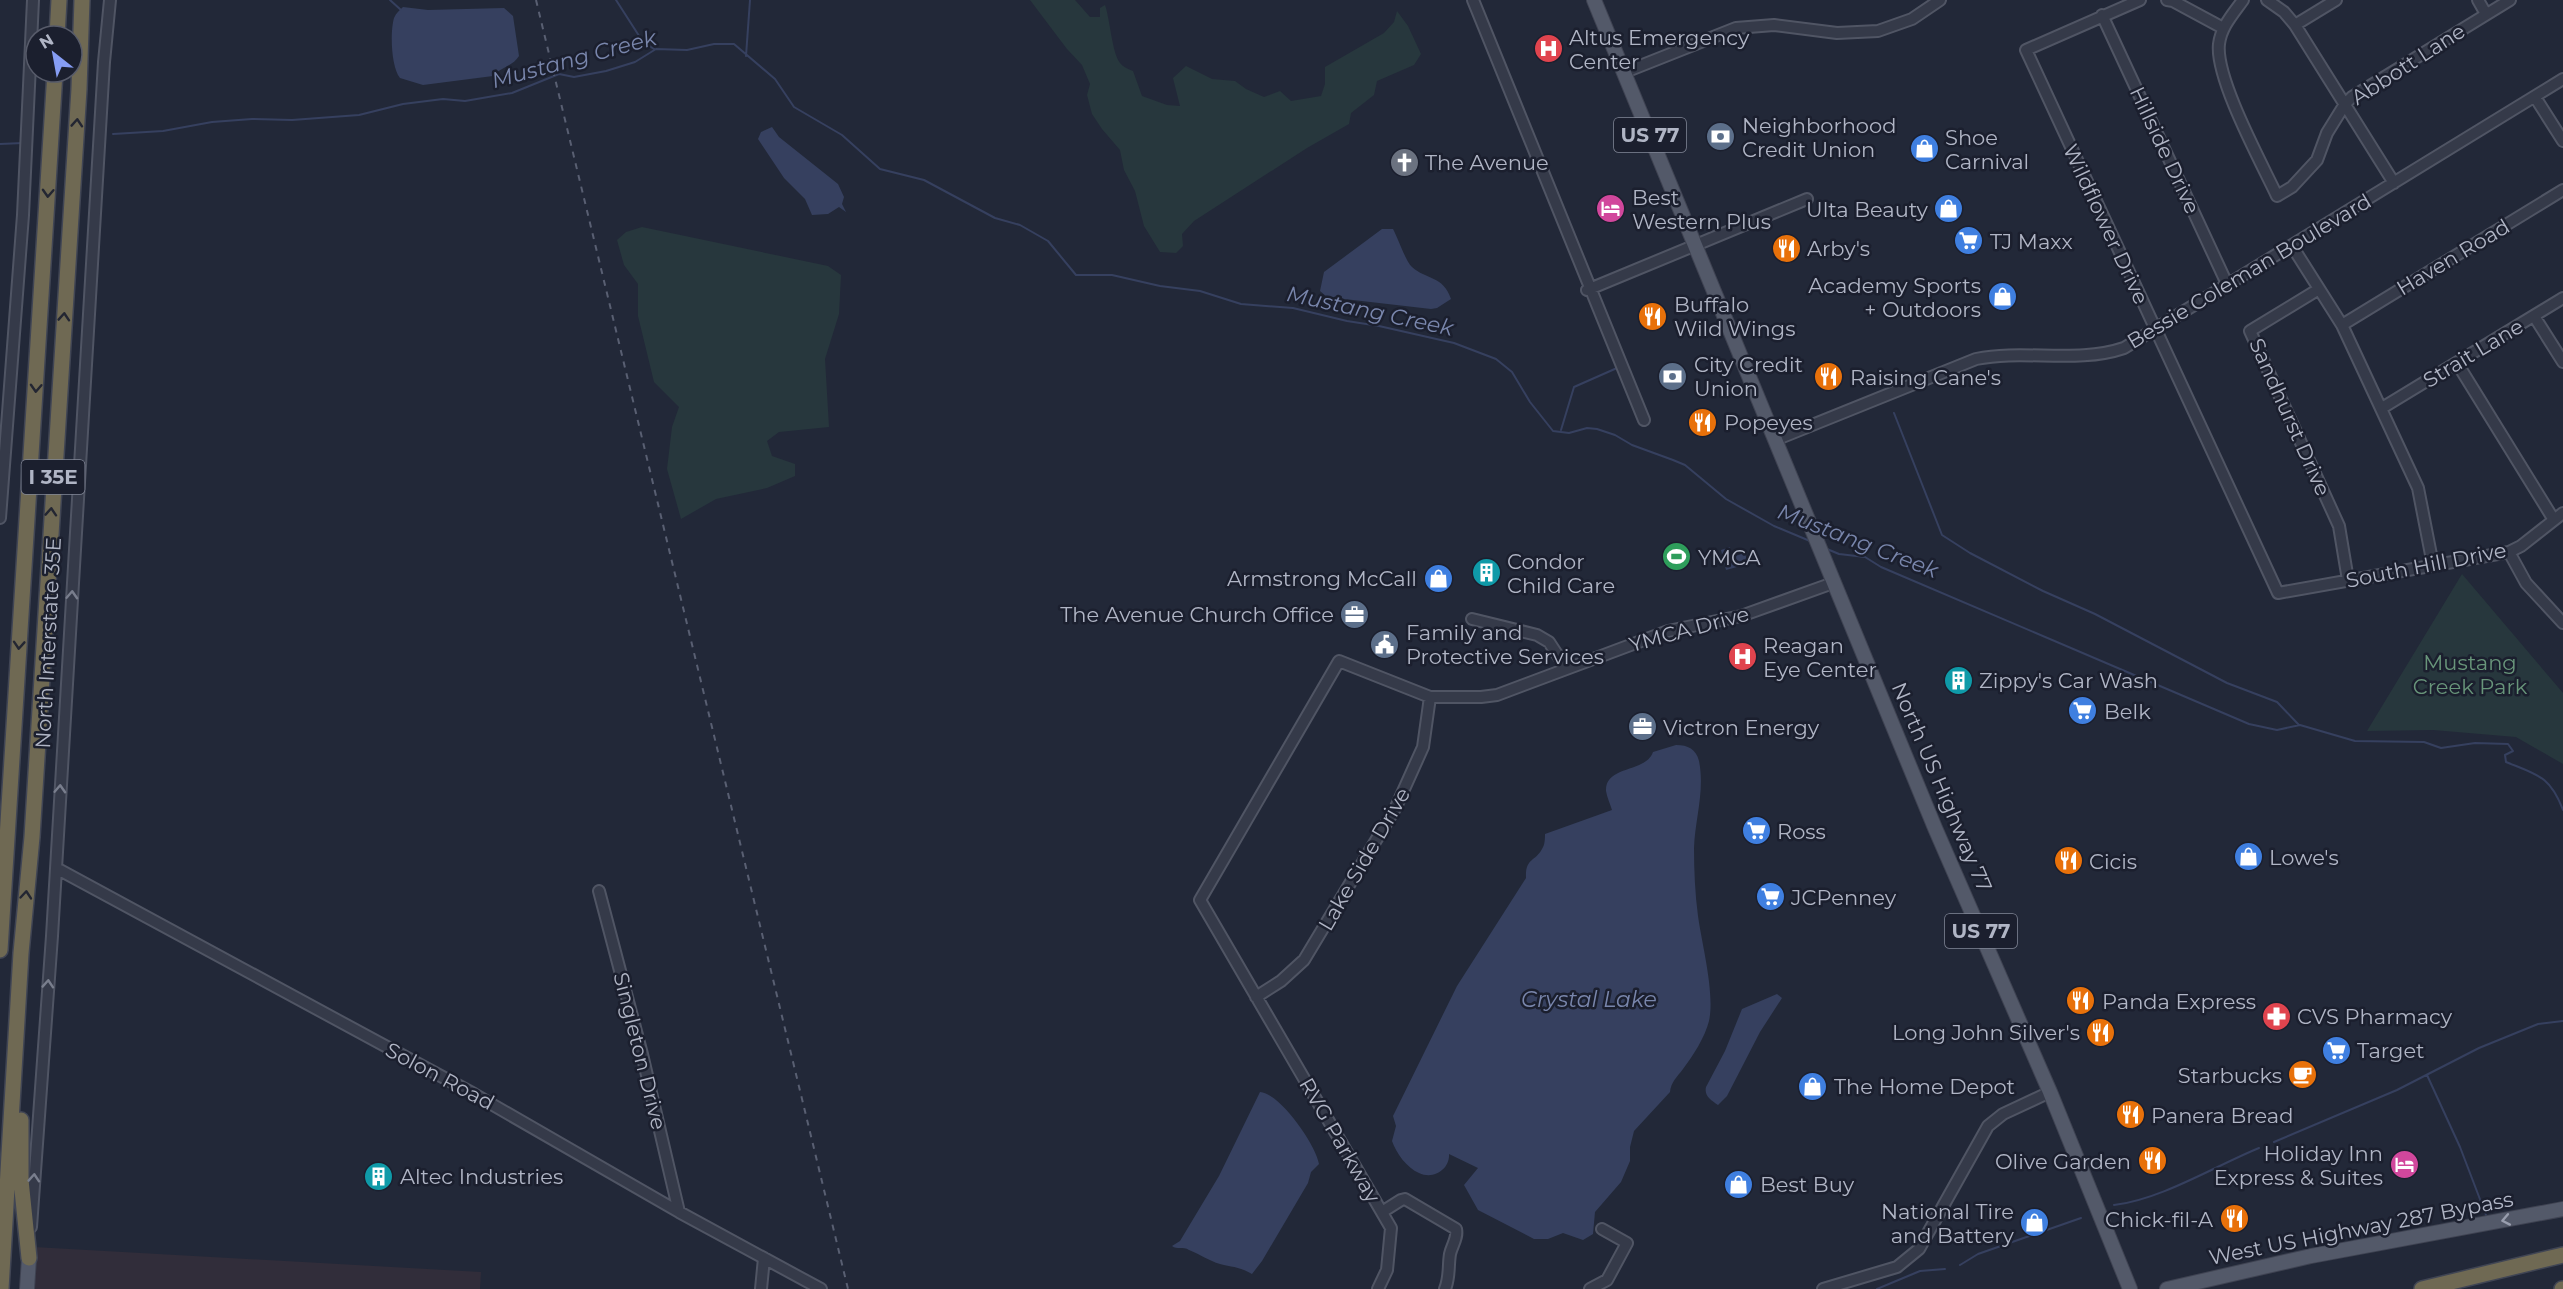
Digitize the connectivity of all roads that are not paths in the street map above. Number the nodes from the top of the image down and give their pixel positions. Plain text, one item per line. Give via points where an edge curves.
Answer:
1 (33, 0) edge
2 (59, 0) edge
3 (82, 0) edge
4 (110, 0) edge
5 (1473, 0) edge
6 (1594, 0) edge
7 (1940, 0) edge
8 (2140, 0) edge
9 (2167, 0) edge
10 (2243, 0) edge
11 (2267, 0) edge
12 (2336, 0) edge
13 (2478, 0) edge
14 (2510, 0) edge
15 (2486, 14) junction
16 (2102, 15) junction
17 (58, 24) edge
18 (2295, 25) junction
19 (2223, 28) junction
20 (1625, 72) junction
21 (2563, 79) edge
22 (54, 84) edge
23 (2535, 97) junction
24 (2345, 104) junction
25 (2563, 141) edge
26 (2394, 183) junction
27 (2563, 190) edge
28 (1807, 199) dead end
29 (1695, 246) junction
30 (2292, 246) junction
31 (2228, 286) junction
32 (1588, 289) junction
33 (2319, 289) junction
34 (2563, 298) edge
35 (2534, 316) junction
36 (2342, 325) junction
37 (2155, 330) junction
38 (2563, 362) edge
39 (2457, 363) junction
40 (2382, 408) junction
41 (1644, 420) dead end
42 (1775, 440) junction
43 (2559, 516) edge
44 (0, 518) edge
45 (2509, 552) junction
46 (2433, 565) junction
47 (1832, 579) junction
48 (2348, 580) junction
49 (2278, 593) joint
50 (1472, 619) dead end
51 (2563, 623) edge
52 (1339, 662) joint
53 (1566, 668) junction
54 (1430, 697) junction
55 (7, 833) junction
56 (56, 868) junction
57 (0, 888) edge
58 (599, 891) dead end
59 (0, 950) edge
60 (21, 953) junction
61 (1256, 997) junction
62 (2050, 1092) junction
63 (2563, 1209) edge
64 (680, 1212) junction
65 (1382, 1212) junction
66 (1602, 1229) dead end
67 (2563, 1255) edge
68 (29, 1258) junction
69 (764, 1258) junction
70 (2184, 1287) edge
71 (1, 1289) edge
72 (27, 1289) edge
73 (761, 1289) edge
74 (820, 1289) edge
75 (1378, 1289) edge
76 (1445, 1289) edge
77 (1590, 1289) edge
78 (1823, 1289) edge
79 (2130, 1289) edge
80 (2167, 1289) edge
81 (2422, 1289) edge

1 - 44 street via 23,215
2 - 17 highway
60 -> 3 highway, I 35E via 32,837
56 -> 4 street, North Interstate 35E
5 - 32 street
6 - 20 main road, North US Highway 77 / US 77
7 - 20 street via 1912,19 1878,31 1837,33 1774,25 1736,28
8 - 16 street
9 - 19 street
10 - 19 street
11 - 18 street
12 - 18 street
13 - 15 street
14 - 15 street, Abbott Lane
15 - 24 street, Abbott Lane
16 - 31 street, Hillside Drive
16 - 37 street, Wildflower Drive via 2026,50
18 - 24 street
19 - 24 street, Abbott Lane via 2218,62 2277,196 2292,187 2317,160 2327,133
20 - 29 main road, North US Highway 77 / US 77
21 - 23 street, Bessie Coleman Boulevard
22 -> 55 highway, I 35E
23 - 25 street
23 - 26 street, Bessie Coleman Boulevard
24 - 26 street
26 - 30 street, Bessie Coleman Boulevard
27 - 36 street, Haven Road
28 - 29 street
29 - 32 street
29 - 42 main road, North US Highway 77 / US 77
30 - 31 street, Bessie Coleman Boulevard
30 - 33 street
31 - 37 street, Bessie Coleman Boulevard
32 - 41 street
33 - 36 street
33 - 48 street, Sandhurst Drive via 2250,331 2339,526
34 - 35 street, Strait Lane
35 - 38 street
35 - 39 street, Strait Lane
36 - 40 street
37 - 42 street, Bessie Coleman Boulevard via 2124,348 2104,353 1976,359
37 - 49 street, Wildflower Drive
39 - 40 street, Strait Lane
39 - 43 street
40 - 46 street via 2418,488
42 - 47 main road, North US Highway 77 / US 77
43 - 45 street, South Hill Drive
45 - 46 street, South Hill Drive
45 - 51 street via 2526,583
46 - 48 street, South Hill Drive
47 - 53 street, YMCA Drive via 1741,616 1668,631
47 - 62 main road, North US Highway 77 / US 77
48 - 49 street, South Hill Drive
50 - 53 street via 1537,635 1549,642
52 - 54 street, YMCA Drive
52 - 61 street, RVG Parkway via 1200,900
53 - 54 street, YMCA Drive via 1497,695
54 - 61 street, Lake Side Drive via 1423,747 1396,807 1304,960
55 - 57 highway
55 - 59 highway, I 35E
56 - 64 street, Solon Road via 474,1094
68 -> 56 street, North Interstate 35E
58 - 64 street, Singleton Drive
60 - 68 highway via 28,976 20,1152
60 - 71 highway, I 35E
61 - 65 street, RVG Parkway
62 - 78 street via 2002,1114 1988,1126 1919,1249 1898,1267
62 - 79 main road, North US Highway 77 / US 77
63 -> 70 main road, West US Highway 287 Bypass via 2311,1256
64 - 69 street, Solon Road
65 - 75 street, RVG Parkway via 1391,1228 1388,1270
65 - 76 street via 1405,1200 1456,1229
66 - 77 street via 1627,1243 1606,1280
67 - 81 highway
68 - 72 main road, North Interstate 35E
69 - 73 street
69 - 74 street, Solon Road
70 - 80 main road, West US Highway 287 Bypass

